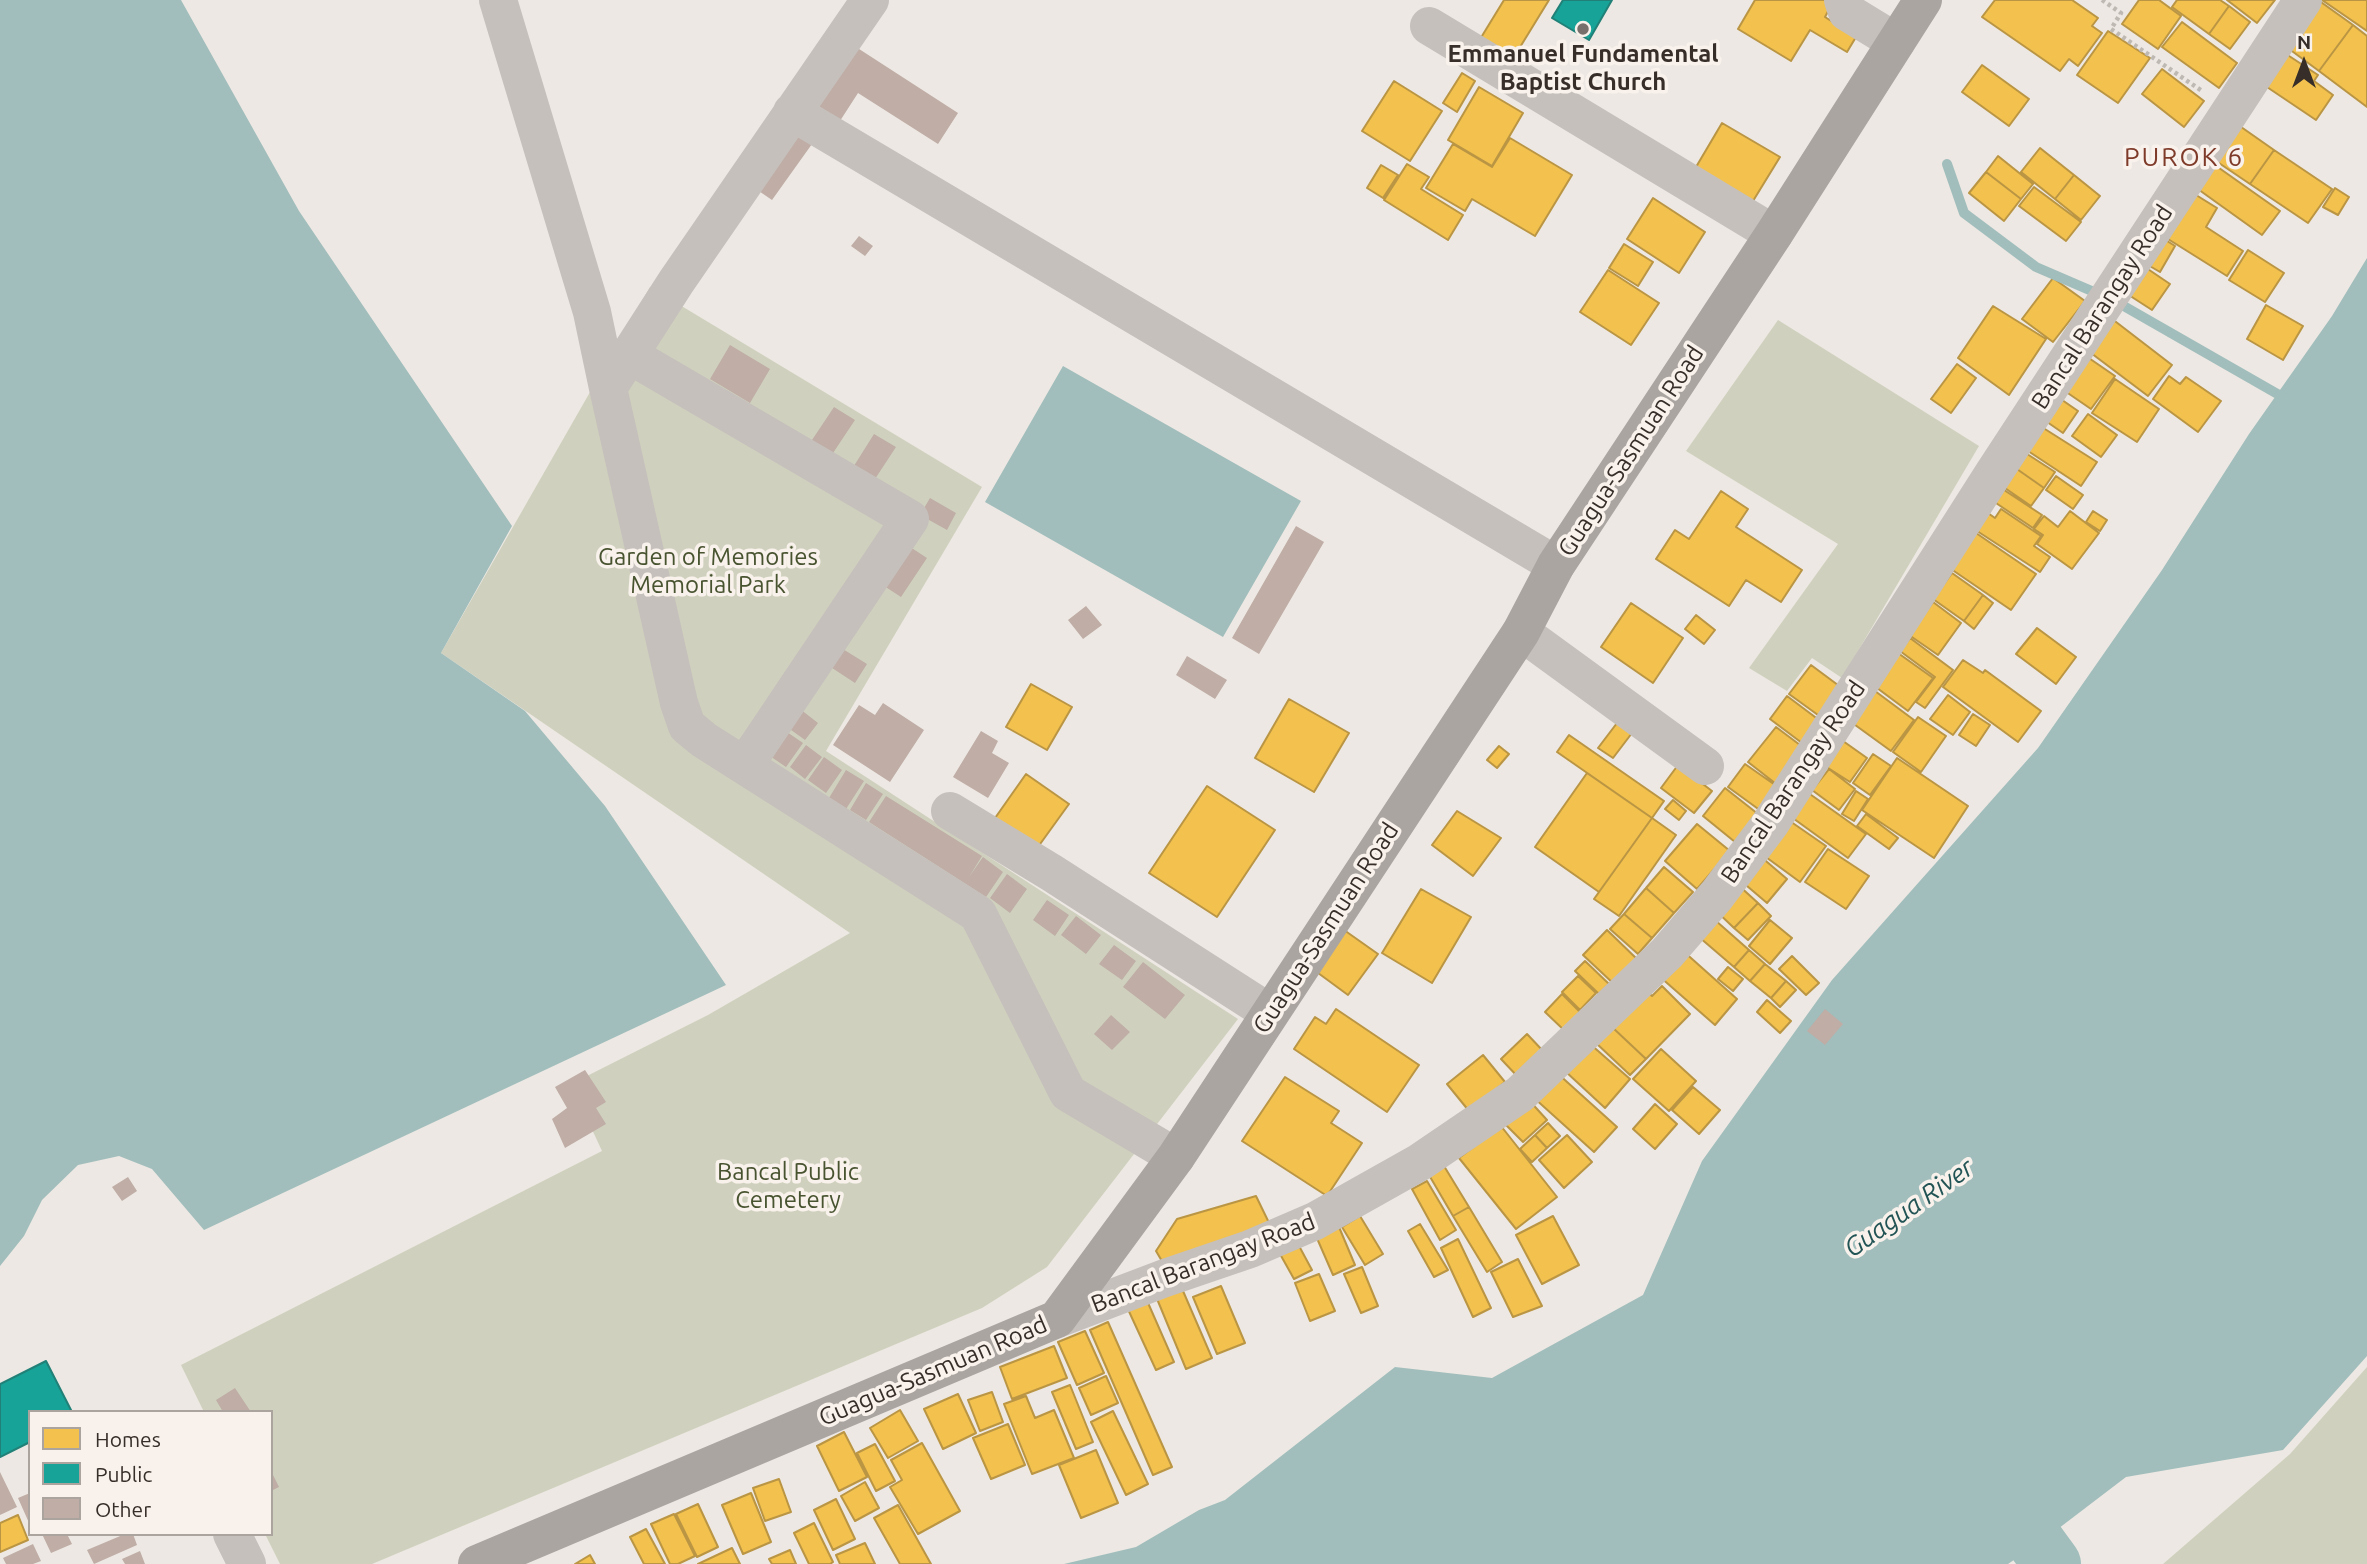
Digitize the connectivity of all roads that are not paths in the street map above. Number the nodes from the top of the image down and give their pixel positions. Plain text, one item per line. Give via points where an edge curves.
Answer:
1 (498, 0) edge
2 (870, 0) edge
3 (1843, 0) edge
4 (1923, 0) edge
5 (2303, 0) edge
6 (1429, 26) dead end
7 (1896, 43) junction
8 (792, 112) junction
9 (1774, 234) junction
10 (631, 356) junction
11 (608, 388) junction
12 (1556, 565) junction
13 (1521, 632) junction
14 (745, 765) junction
15 (1705, 766) dead end
16 (950, 811) dead end
17 (1270, 1013) junction
18 (1176, 1157) junction
19 (1057, 1320) junction
20 (233, 1536) edge
21 (247, 1564) edge
22 (477, 1564) edge

1 - 11 street via 592,312
2 - 8 street
3 - 7 street via 1847,12
4 - 7 main road, Guagua-Sasmuan Road
5 - 19 street, Bancal Barangay Road via 1770,824 1667,953 1520,1094 1420,1162 1315,1221
6 - 9 street
7 - 9 main road, Guagua-Sasmuan Road
8 - 10 street
8 - 12 street
9 - 12 main road, Guagua-Sasmuan Road
10 - 11 street
10 - 14 street via 909,519
11 - 14 street via 687,726
12 - 13 main road, Guagua-Sasmuan Road
13 - 15 street
13 - 17 main road, Guagua-Sasmuan Road
14 - 18 street via 978,914 1068,1093
16 - 17 street
17 - 18 main road, Guagua-Sasmuan Road
18 - 19 main road, Guagua-Sasmuan Road
19 - 22 main road, Guagua-Sasmuan Road
20 - 21 street

